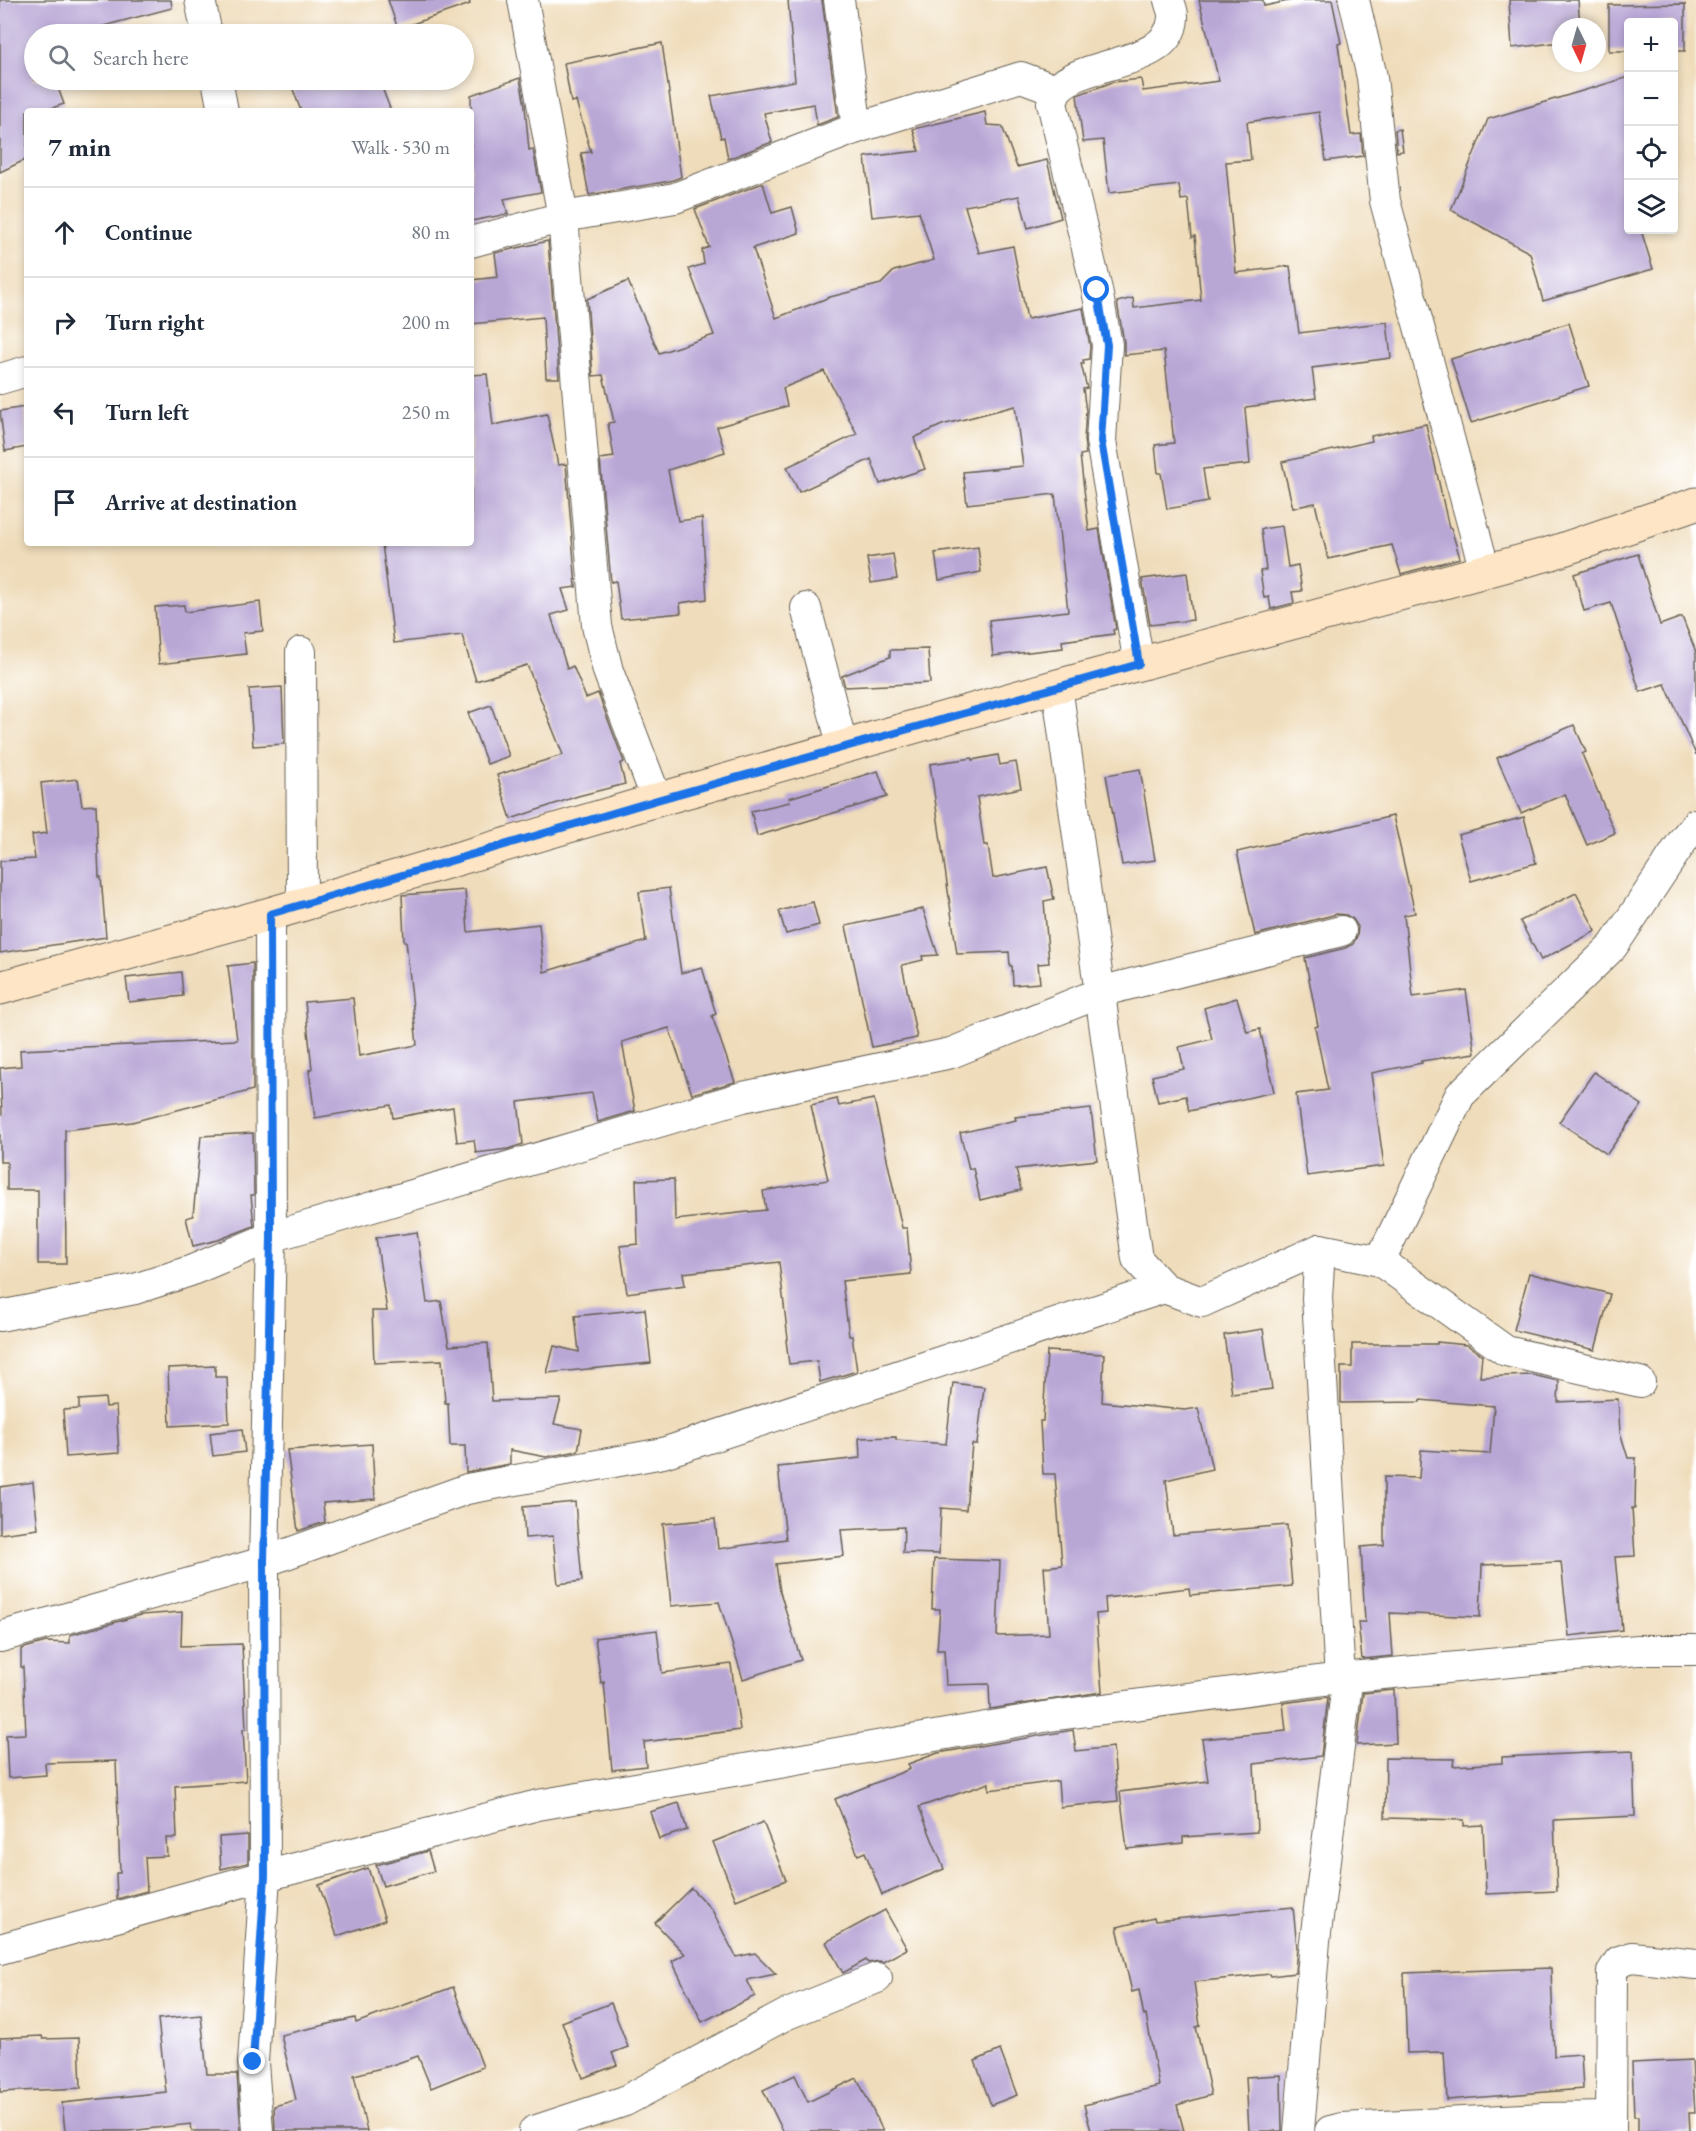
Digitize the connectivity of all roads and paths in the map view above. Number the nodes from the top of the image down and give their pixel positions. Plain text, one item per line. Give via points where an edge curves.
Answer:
1 (200, 0) edge
2 (523, 0) edge
3 (839, 0) edge
4 (1169, 0) edge
5 (1353, 0) edge
6 (205, 24) edge
7 (219, 90) edge
8 (1056, 90) junction
9 (222, 108) edge
10 (857, 128) junction
11 (563, 217) junction
12 (474, 241) edge
13 (24, 372) edge
14 (0, 379) edge
15 (1696, 504) edge
16 (1485, 571) junction
17 (806, 608) dead end
18 (301, 652) dead end
19 (1139, 664) junction
20 (1057, 686) junction
21 (843, 748) junction
22 (657, 800) junction
23 (1696, 824) edge
24 (302, 905) junction
25 (270, 914) junction
26 (1341, 931) dead end
27 (0, 988) edge
28 (1100, 994) junction
29 (271, 1237) junction
30 (1320, 1249) junction
31 (1380, 1261) junction
32 (1164, 1288) junction
33 (0, 1316) edge
34 (1640, 1382) dead end
35 (264, 1562) junction
36 (0, 1637) edge
37 (1696, 1650) edge
38 (1340, 1678) junction
39 (265, 1876) junction
40 (0, 1949) edge
41 (1696, 1964) edge
42 (877, 1978) dead end
43 (1611, 2124) edge
44 (258, 2131) edge
45 (534, 2131) edge
46 (1299, 2131) edge
47 (1330, 2131) edge

1 - 6 street
2 - 11 street
3 - 10 street
4 - 8 street via 1173,18 1166,38 1154,49 1072,78
5 - 16 street via 1372,77 1385,201
7 - 9 street
8 - 10 street via 1021,77
8 - 19 street via 1052,103 1107,345 1101,441
10 - 11 street via 675,198
11 - 12 street
11 - 22 street via 597,626 608,671
13 - 14 street
15 - 16 street via 1552,553
16 - 19 street
17 - 21 street
18 - 24 street
19 - 20 street
20 - 21 street
20 - 28 street
21 - 22 street
22 - 24 street
23 - 31 street via 1613,946 1460,1095
24 - 25 street
25 - 27 street
25 - 29 street
26 - 28 street
28 - 29 street via 951,1053 743,1097
28 - 32 street via 1137,1259
29 - 33 street via 135,1289
29 - 35 street
30 - 31 street
30 - 32 street via 1202,1302
30 - 38 street via 1317,1298
31 - 34 street via 1506,1351
32 - 35 street via 663,1453 467,1490
35 - 36 street
35 - 39 street
37 - 38 street via 1638,1650
38 - 39 street via 1050,1716 538,1805
38 - 46 street via 1346,1691 1315,1941
39 - 40 street
39 - 44 street via 253,2062
41 - 43 street via 1632,1957 1619,1961 1612,1972
42 - 45 street via 785,2015 625,2101
43 - 47 street via 1424,2123

